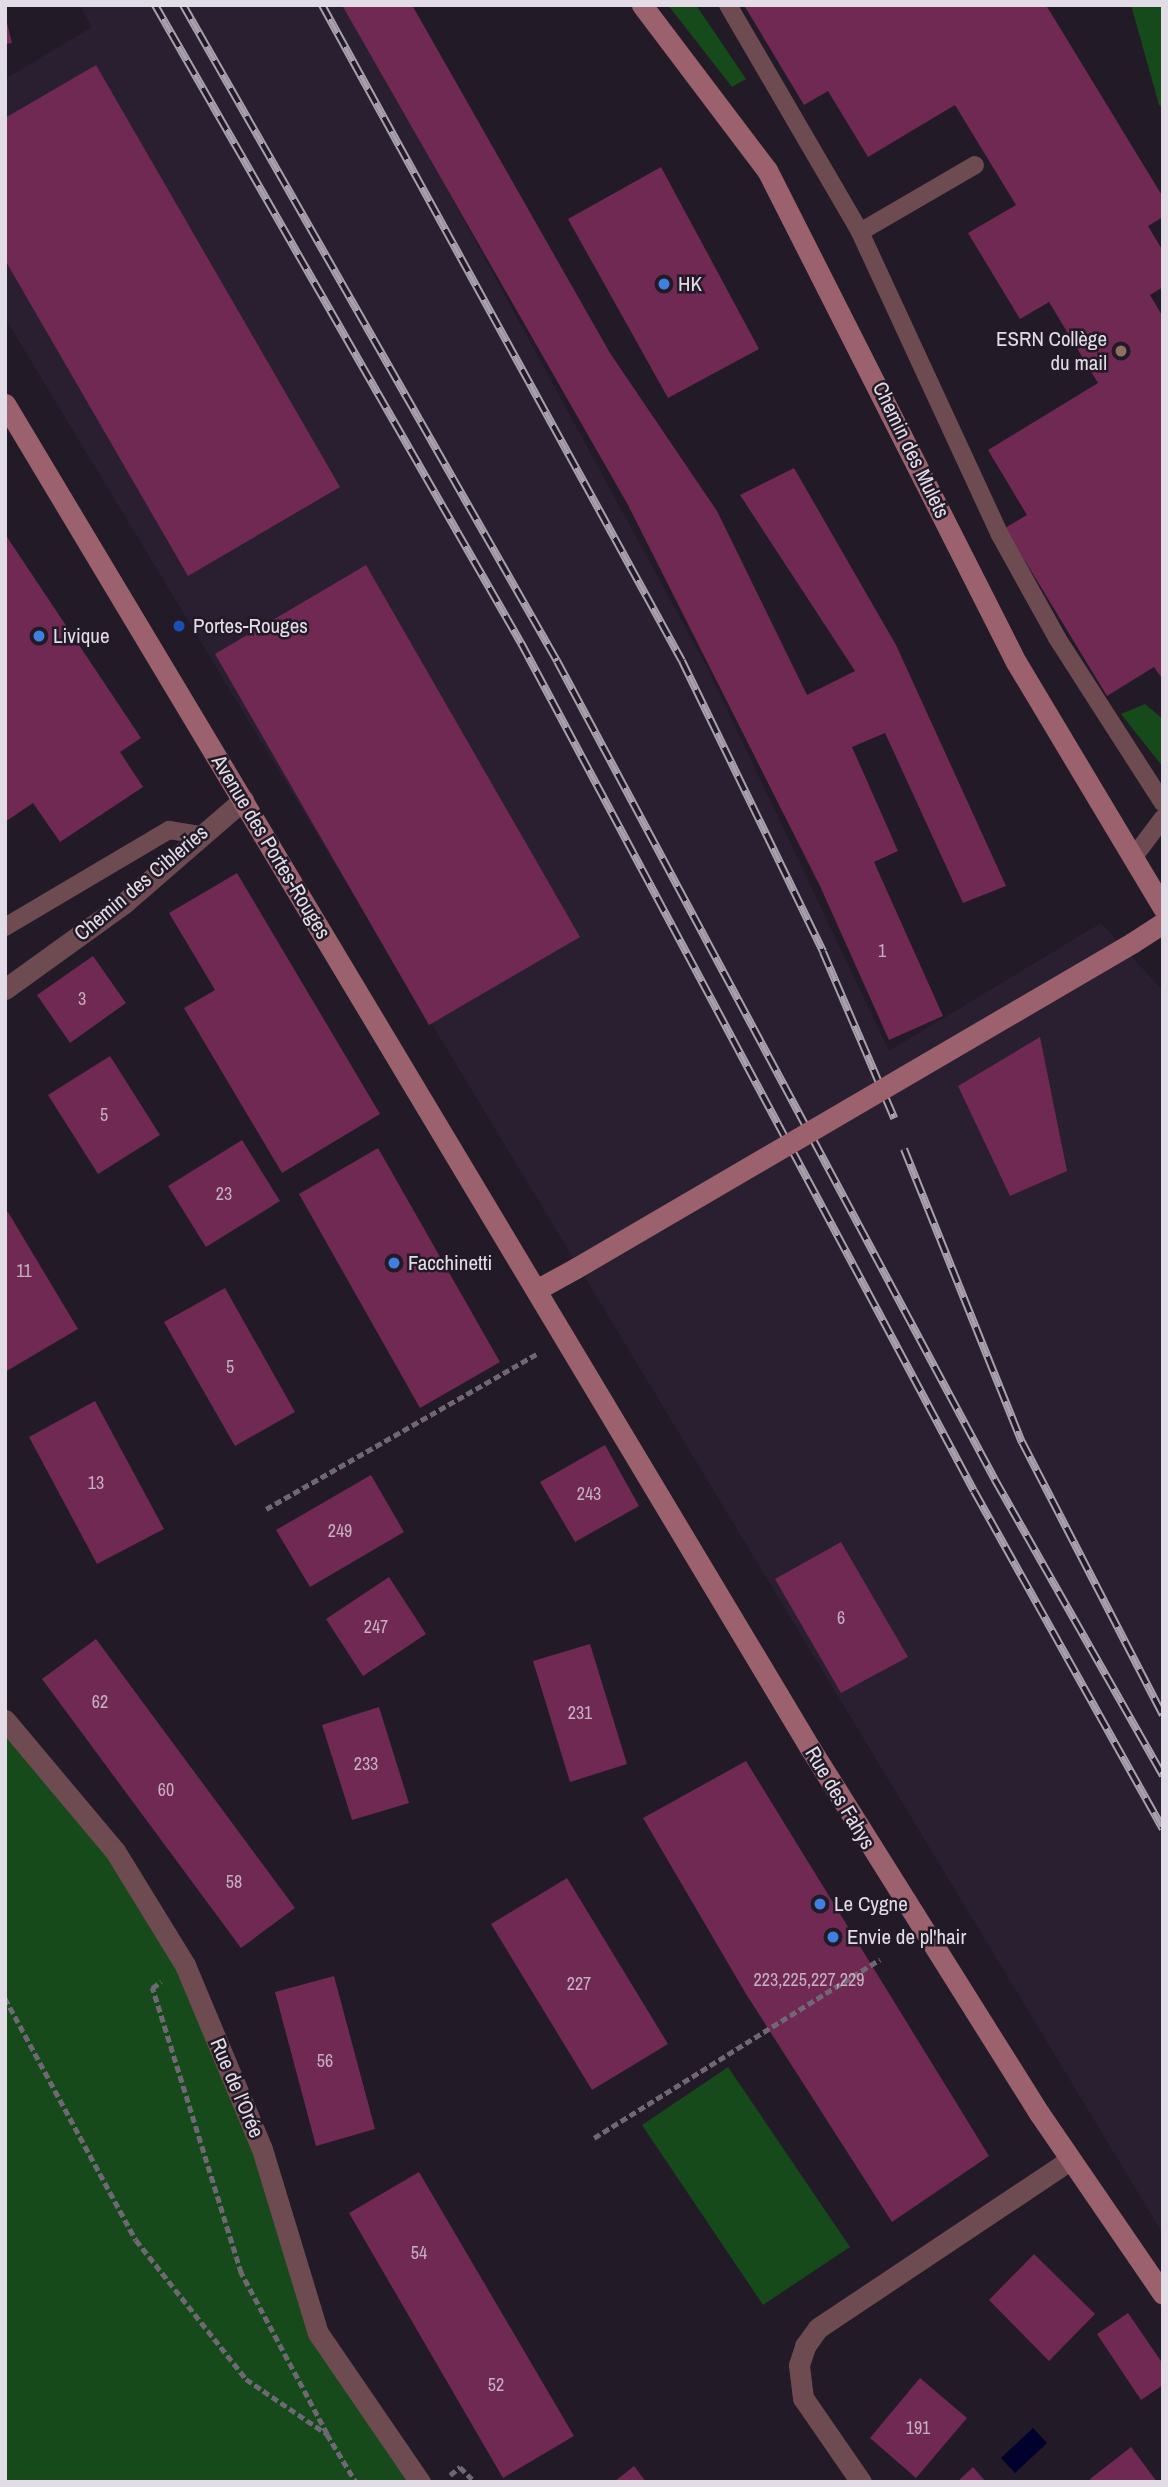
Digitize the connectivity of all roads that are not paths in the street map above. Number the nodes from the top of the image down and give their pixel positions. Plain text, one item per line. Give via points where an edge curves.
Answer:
1 (642, 5) edge
2 (728, 5) edge
3 (975, 165) dead end
4 (860, 232) junction
5 (5, 404) edge
6 (243, 800) junction
7 (1163, 803) edge
8 (1163, 818) edge
9 (200, 835) junction
10 (1133, 858) junction
11 (1163, 908) edge
12 (1163, 923) edge
13 (5, 927) edge
14 (5, 989) edge
15 (536, 1290) junction
16 (5, 1720) edge
17 (1070, 2160) junction
18 (1163, 2294) edge
19 (420, 2482) edge
20 (861, 2482) edge

1 - 10 main road, Chemin des Mulets via 767,170 1016,662
2 - 4 lane
3 - 4 lane
4 - 7 lane via 1000,535 1057,638
5 - 6 main road, Avenue des Portes-Rouges
6 - 9 street, Chemin des Cibleries
6 - 15 main road, Avenue des Portes-Rouges
8 - 10 lane
9 - 13 lane via 169,830
9 - 14 street, Chemin des Cibleries via 123,904
10 - 11 main road, Chemin des Mulets
12 - 15 main road, bridge
15 - 17 main road, Rue des Fahys via 817,1760
16 - 19 street, Rue de l'Orée via 115,1852 185,1965 262,2148 318,2333
17 - 18 main road, Rue des Fahys
17 - 20 street via 818,2328 805,2346 799,2365 803,2398

